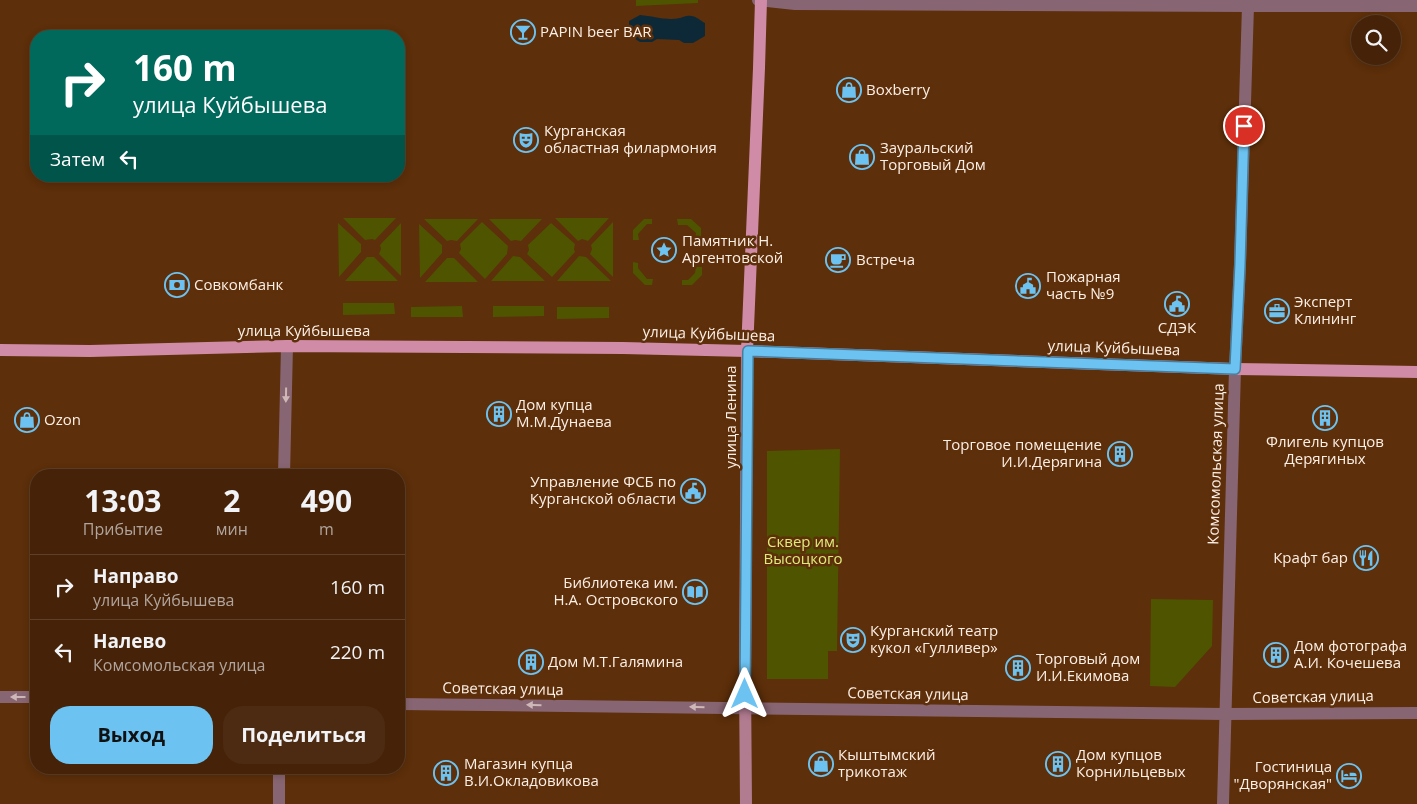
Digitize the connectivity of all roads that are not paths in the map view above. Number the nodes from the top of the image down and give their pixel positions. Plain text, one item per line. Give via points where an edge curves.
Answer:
1 (760, 0) edge
2 (1248, 6) junction
3 (1417, 6) edge
4 (287, 346) junction
5 (0, 350) edge
6 (748, 351) junction
7 (1235, 369) junction
8 (1417, 372) edge
9 (284, 469) edge
10 (0, 697) edge
11 (30, 697) edge
12 (405, 704) edge
13 (745, 708) junction
14 (1417, 713) edge
15 (1225, 714) junction
16 (279, 774) edge
17 (279, 804) edge
18 (746, 804) edge
19 (1223, 804) edge

1 - 2 street via 795,4
1 - 6 main road, улица Ленина
2 - 3 street
2 - 7 street, Комсомольская улица
4 - 5 main road, улица Куйбышева
4 - 6 main road, улица Куйбышева
4 -> 9 street
6 - 7 main road, улица Куйбышева
6 - 13 main road, улица Ленина
7 - 8 main road, улица Куйбышева
7 - 15 street, Комсомольская улица
11 -> 10 street
13 -> 12 street, Советская улица
13 - 15 street, Советская улица
13 - 18 main road, улица Ленина
14 - 15 street, Советская улица
15 - 19 street, Комсомольская улица
16 - 17 street

